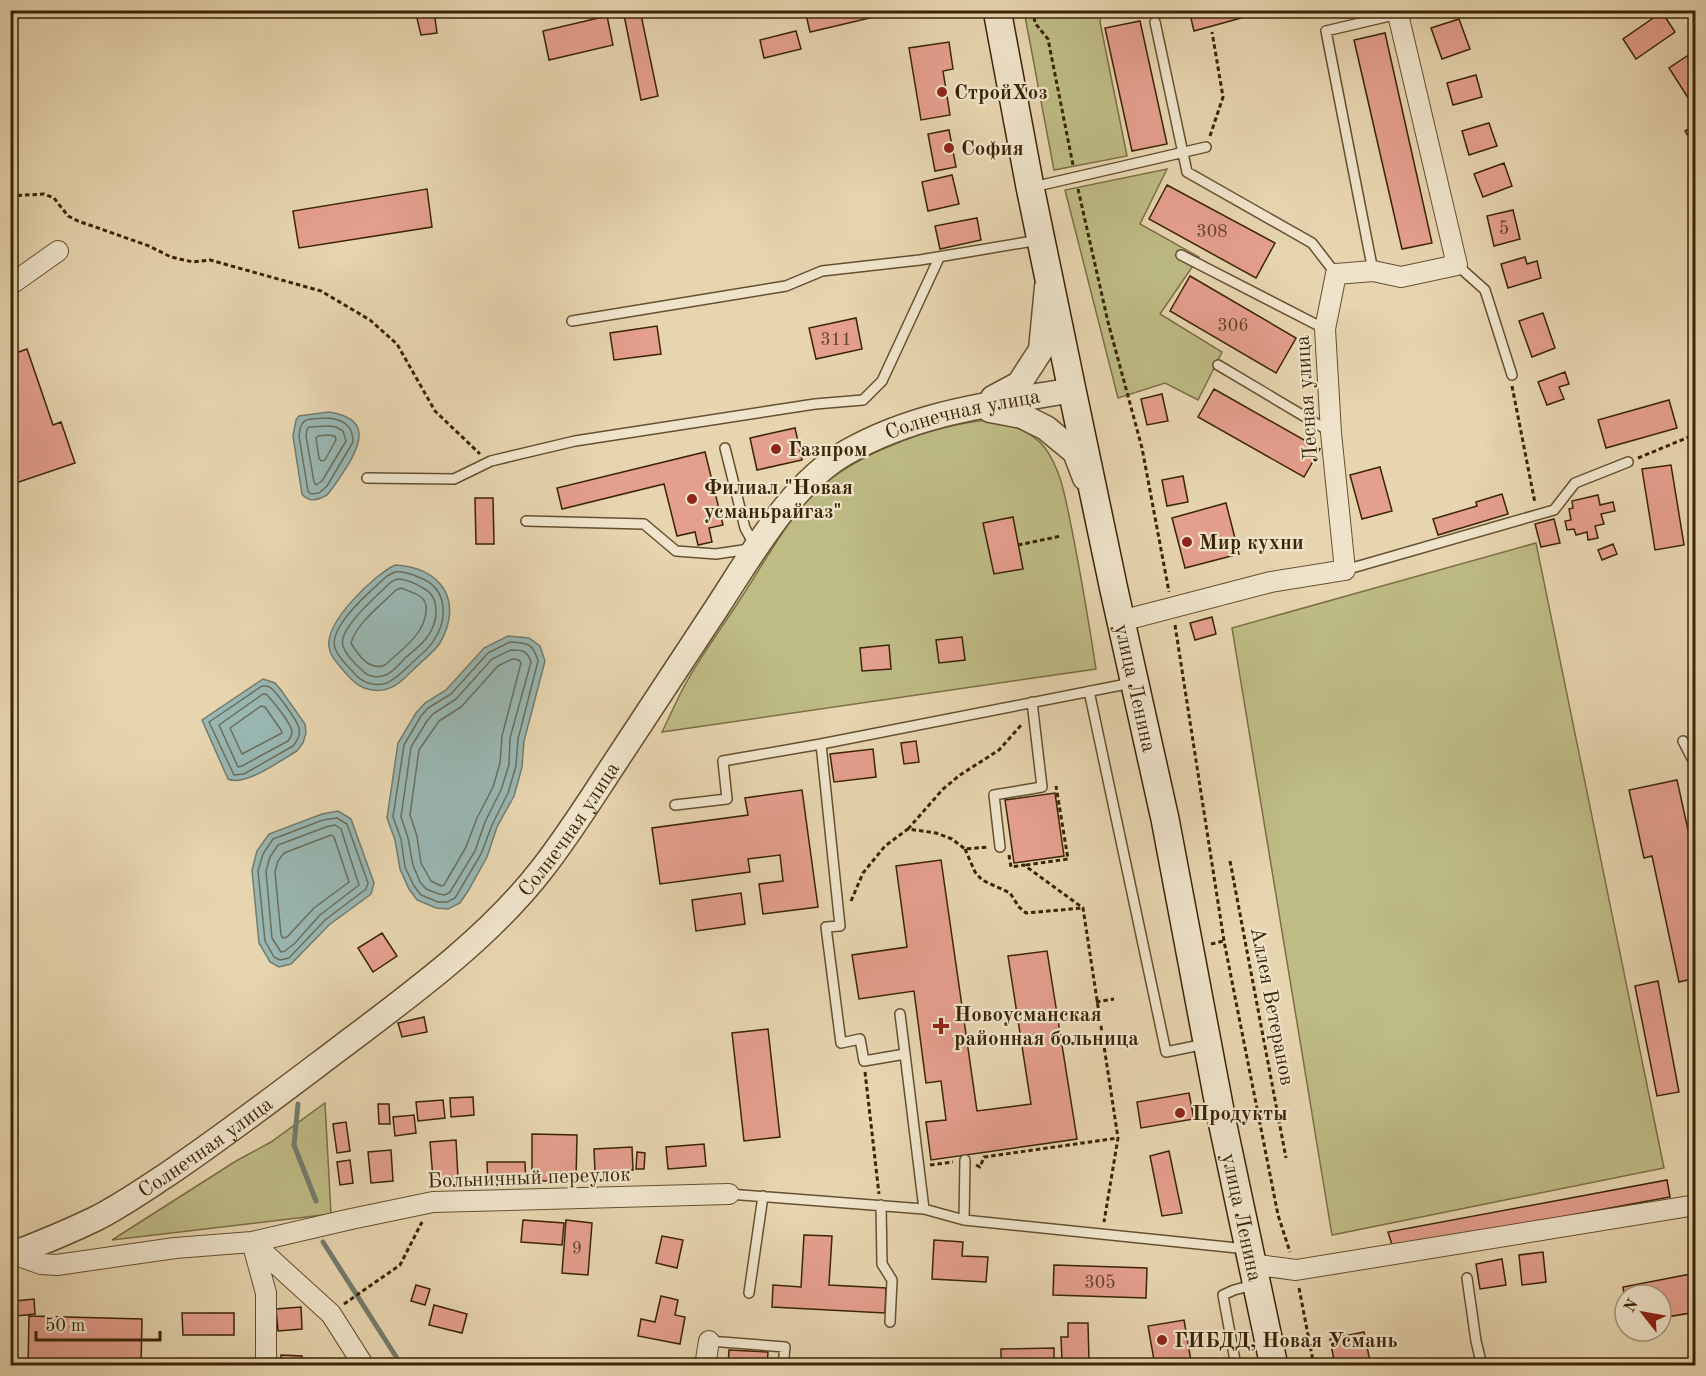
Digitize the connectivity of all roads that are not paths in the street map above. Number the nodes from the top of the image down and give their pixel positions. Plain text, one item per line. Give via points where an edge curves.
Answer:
1 (997, 10) edge
2 (1398, 12) edge
3 (1155, 22) dead end
4 (1206, 147) road end
5 (1183, 153) junction
6 (1030, 187) junction
7 (1042, 239) junction
8 (58, 251) dead end
9 (1181, 255) dead end
10 (939, 258) junction
11 (1457, 265) junction
12 (1373, 271) junction
13 (1048, 273) junction
14 (1336, 274) junction
15 (10, 285) edge
16 (572, 321) dead end
17 (1324, 329) junction
18 (1218, 365) dead end
19 (1512, 375) road end
20 (1072, 390) junction
21 (976, 407) junction
22 (1331, 433) junction
23 (725, 448) dead end
24 (1628, 462) road end
25 (367, 478) dead end
26 (1096, 504) junction
27 (526, 521) dead end
28 (756, 549) junction
29 (1345, 570) junction
30 (1121, 621) junction
31 (1134, 682) junction
32 (1089, 691) junction
33 (1032, 702) junction
34 (1683, 741) dead end
35 (821, 744) junction
36 (1695, 766) edge
37 (675, 805) dead end
38 (1000, 847) road end
39 (900, 1014) dead end
40 (1207, 1044) junction
41 (905, 1054) junction
42 (965, 1160) road end
43 (729, 1194) joint
44 (763, 1196) junction
45 (881, 1205) junction
46 (1695, 1205) edge
47 (924, 1209) junction
48 (964, 1220) junction
49 (252, 1242) junction
50 (12, 1255) edge
51 (1252, 1266) junction
52 (1467, 1278) dead end
53 (750, 1293) dead end
54 (890, 1322) dead end
55 (709, 1341) joint
56 (266, 1365) edge
57 (364, 1365) edge
58 (705, 1365) edge
59 (783, 1365) edge
60 (1236, 1365) edge
61 (1274, 1365) edge
62 (1482, 1365) edge

1 - 6 main road, улица Ленина
2 - 11 street
2 - 12 lane via 1326,32
3 - 5 lane
4 - 5 lane
5 - 6 lane
5 - 14 lane via 1187,172 1312,243
6 - 7 main road, улица Ленина
7 - 10 lane
7 - 13 main road, улица Ленина
8 - 15 street
9 - 17 lane
10 - 16 lane via 822,271 786,286
10 - 25 lane via 882,381 863,400 575,441 490,461 454,479
11 - 12 street via 1401,277
11 - 19 lane via 1485,290
12 - 14 street
13 - 20 main road, улица Ленина
13 - 21 street via 1041,350 1018,384
14 - 17 street, Лесная улица
17 - 22 street, Лесная улица
18 - 22 lane
20 - 21 street, Солнечная улица
20 - 26 main road, улица Ленина
21 - 26 street via 1022,416 1046,428 1075,452
21 - 28 street, Солнечная улица via 903,426 845,454 804,485
22 - 29 street, Лесная улица
23 - 28 lane via 745,528
24 - 29 lane via 1575,483 1554,510
26 - 30 main road, улица Ленина
27 - 28 lane via 644,524 676,551 716,554
28 - 50 street, Солнечная улица via 579,818 523,893 494,921 402,1001 219,1140 96,1218
29 - 30 street via 1271,582
30 - 31 main road, улица Ленина
31 - 32 lane
31 - 40 main road, улица Ленина via 1165,819
32 - 33 lane
32 - 40 lane via 1166,1052
33 - 35 lane
33 - 38 lane via 1042,787 994,795
34 - 36 lane
35 - 37 lane via 723,761 727,799
35 - 41 lane via 840,926 826,927 841,1043 860,1039 864,1061
39 - 41 lane
40 - 51 main road, улица Ленина
41 - 47 lane
42 - 48 lane
43 - 44 lane
43 - 49 street, Больничный переулок via 433,1202
44 - 45 lane
44 - 53 lane
45 - 47 lane
45 - 54 lane via 882,1264 892,1280
46 - 51 street via 1296,1270
47 - 48 lane
48 - 51 lane via 1102,1233
49 - 50 street, Солнечная улица via 175,1248 57,1265
49 - 56 street via 266,1293
49 - 57 street via 331,1314
51 - 60 lane via 1234,1290 1223,1295
51 - 61 main road, улица Ленина
52 - 62 lane
55 - 58 street
55 - 59 lane via 785,1347

